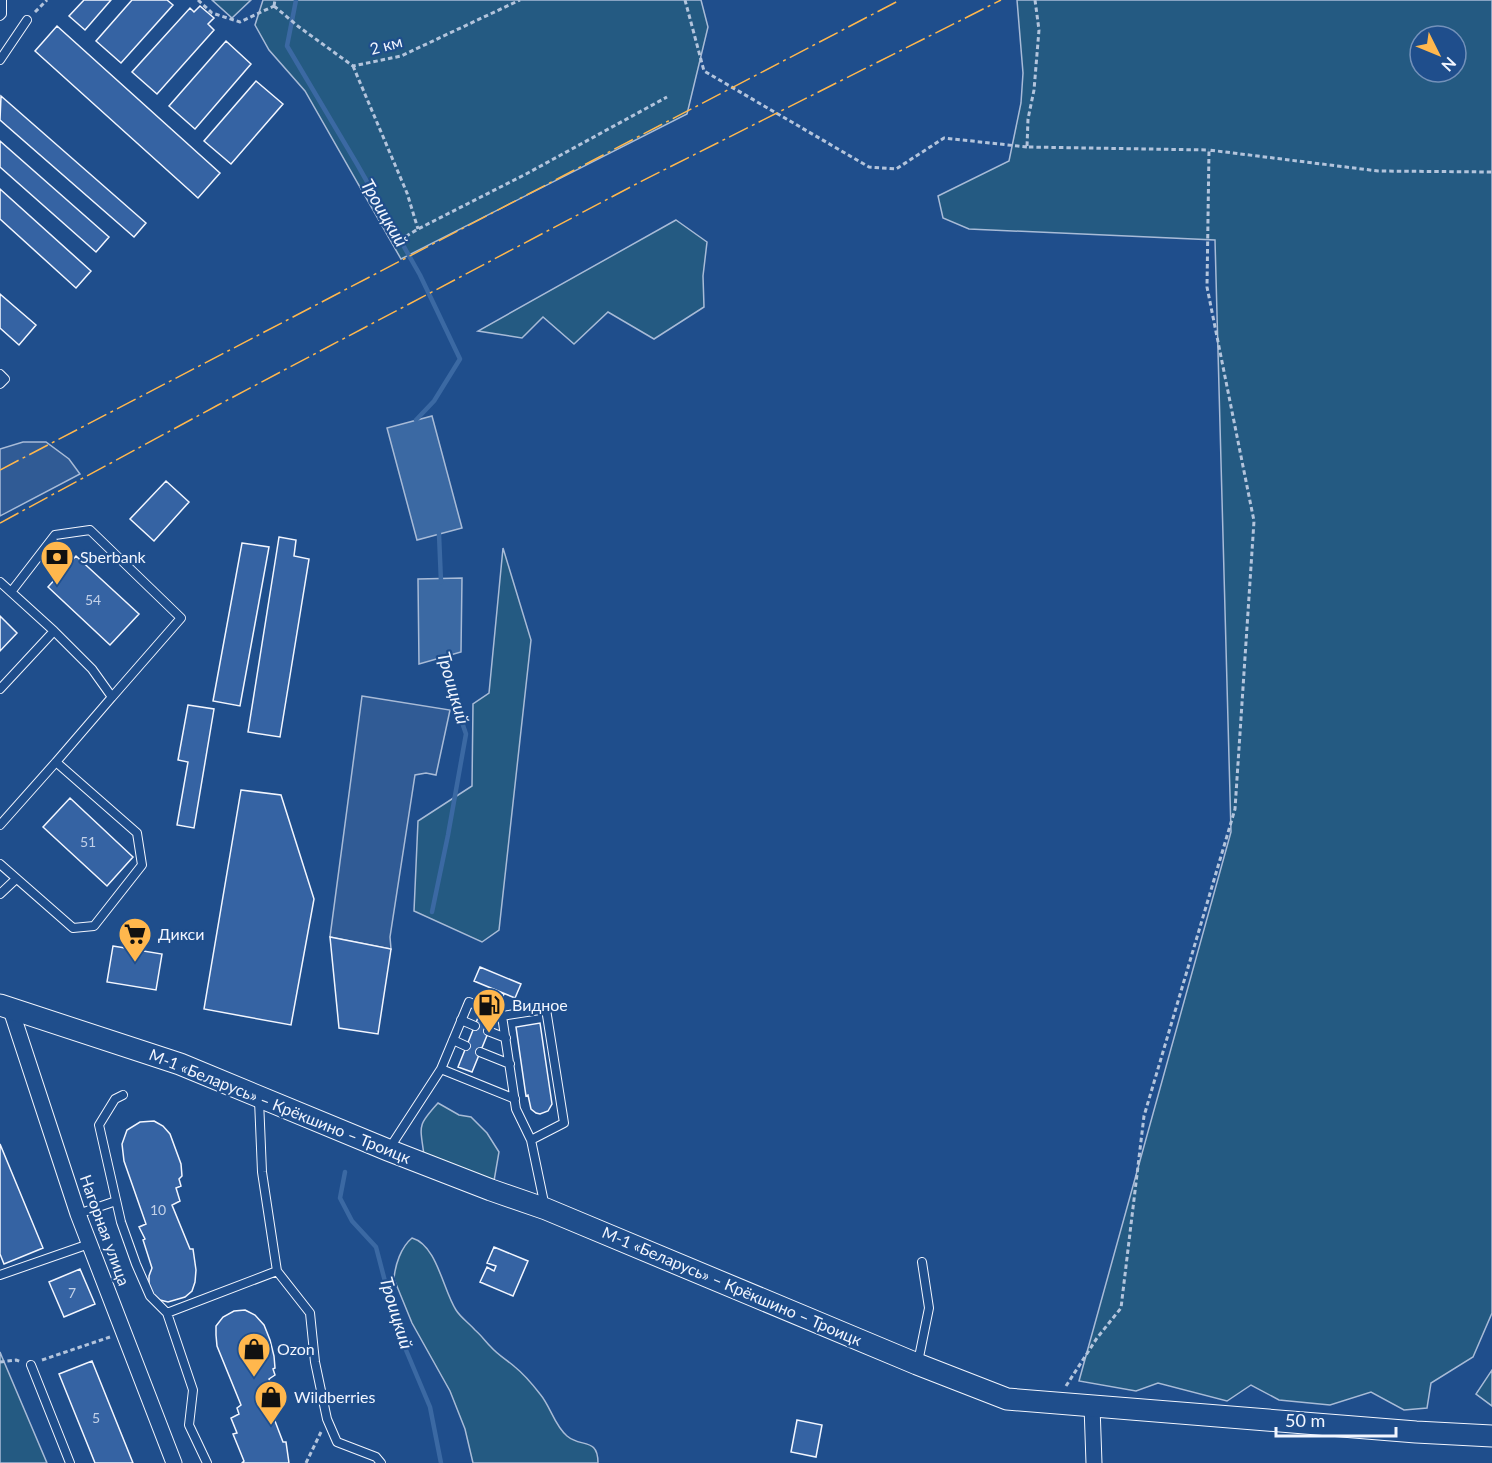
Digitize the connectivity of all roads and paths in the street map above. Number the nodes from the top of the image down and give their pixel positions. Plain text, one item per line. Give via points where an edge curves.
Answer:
1 (2, 0) edge
2 (47, 0) edge
3 (198, 0) edge
4 (274, 0) edge
5 (520, 0) edge
6 (685, 0) edge
7 (1035, 0) edge
8 (274, 6) junction
9 (0, 16) edge
10 (27, 20) joint
11 (0, 60) edge
12 (353, 66) junction
13 (667, 98) dead end
14 (1027, 147) junction
15 (1209, 150) junction
16 (1492, 172) edge
17 (418, 229) junction
18 (393, 244) dead end
19 (0, 374) edge
20 (0, 384) edge
21 (0, 582) edge
22 (11, 592) junction
23 (54, 631) junction
24 (0, 689) edge
25 (112, 697) junction
26 (56, 762) junction
27 (0, 825) edge
28 (0, 864) edge
29 (16, 879) junction
30 (0, 894) edge
31 (5, 1006) edge
32 (482, 1008) dead end
33 (461, 1020) junction
34 (475, 1026) dead end
35 (488, 1031) dead end
36 (506, 1038) junction
37 (453, 1040) junction
38 (466, 1046) dead end
39 (480, 1052) dead end
40 (510, 1064) junction
41 (441, 1069) junction
42 (123, 1095) dead end
43 (258, 1095) junction
44 (515, 1099) junction
45 (531, 1140) junction
46 (388, 1150) junction
47 (116, 1201) junction
48 (546, 1209) junction
49 (78, 1214) junction
50 (89, 1244) junction
51 (922, 1262) dead end
52 (277, 1271) junction
53 (0, 1275) edge
54 (167, 1313) junction
55 (123, 1332) junction
56 (0, 1362) edge
57 (917, 1364) junction
58 (30, 1365) junction
59 (1056, 1403) junction
60 (1092, 1406) junction
61 (327, 1419) junction
62 (1492, 1437) edge
63 (70, 1463) edge
64 (174, 1463) edge
65 (207, 1463) edge
66 (306, 1463) edge
67 (381, 1463) edge
68 (1094, 1463) edge

1 - 9 lane
2 - 10 path
3 - 8 path via 212,13 240,22
4 - 8 path
5 - 12 path, 2 км via 401,56
6 - 14 path via 704,71 869,167 896,169 944,138
7 - 14 path via 1038,30
8 - 12 path, 2 км
10 - 11 lane
12 - 17 path via 407,193
13 - 17 path
14 - 15 path
15 - 16 path via 1378,171
15 - 59 path via 1207,287 1254,521 1235,809 1143,1116 1121,1308
17 - 18 path
19 - 20 lane via 5,379
21 - 22 lane
22 - 23 lane
22 - 25 lane via 55,535 90,530 181,618
23 - 24 lane
23 - 25 lane via 92,669
25 - 26 lane
26 - 27 lane
26 - 29 lane via 137,833 142,865 94,926 73,928
28 - 29 lane
29 - 30 lane
31 - 43 main road, М-1 «Беларусь» – Крёкшино – Троицк via 180,1064
31 - 49 street, Нагорная улица
32 - 33 lane via 469,1002
33 - 34 lane
33 - 37 lane
35 - 36 lane
36 - 40 lane
36 - 45 lane via 499,1015 546,1009 564,1123
37 - 38 lane
37 - 41 lane
39 - 40 lane
40 - 44 lane
41 - 44 lane
41 - 46 lane
42 - 47 lane via 115,1100 99,1125
43 - 46 main road, М-1 «Беларусь» – Крёкшино – Троицк
43 - 52 lane via 262,1172
44 - 45 lane
45 - 48 lane
46 - 48 main road, М-1 «Беларусь» – Крёкшино – Троицк
47 - 49 lane
47 - 54 lane via 150,1296
48 - 57 main road, М-1 «Беларусь» – Крёкшино – Троицк
49 - 50 street, Нагорная улица
50 - 53 lane
50 - 55 street, Нагорная улица
51 - 57 lane via 929,1308
52 - 54 lane
52 - 61 lane via 310,1313
54 - 65 lane via 193,1390 189,1425
55 - 58 path
55 - 64 street, Нагорная улица
56 - 58 path via 16,1360
57 - 59 main road, М-1 «Беларусь» – Крёкшино – Троицк via 1007,1399
58 - 63 lane
59 - 60 main road, М-1 «Беларусь» – Крёкшино – Троицк
60 - 62 main road, М-1 «Беларусь» – Крёкшино – Троицк
60 - 68 street
61 - 66 path
61 - 67 lane via 337,1442 376,1457

